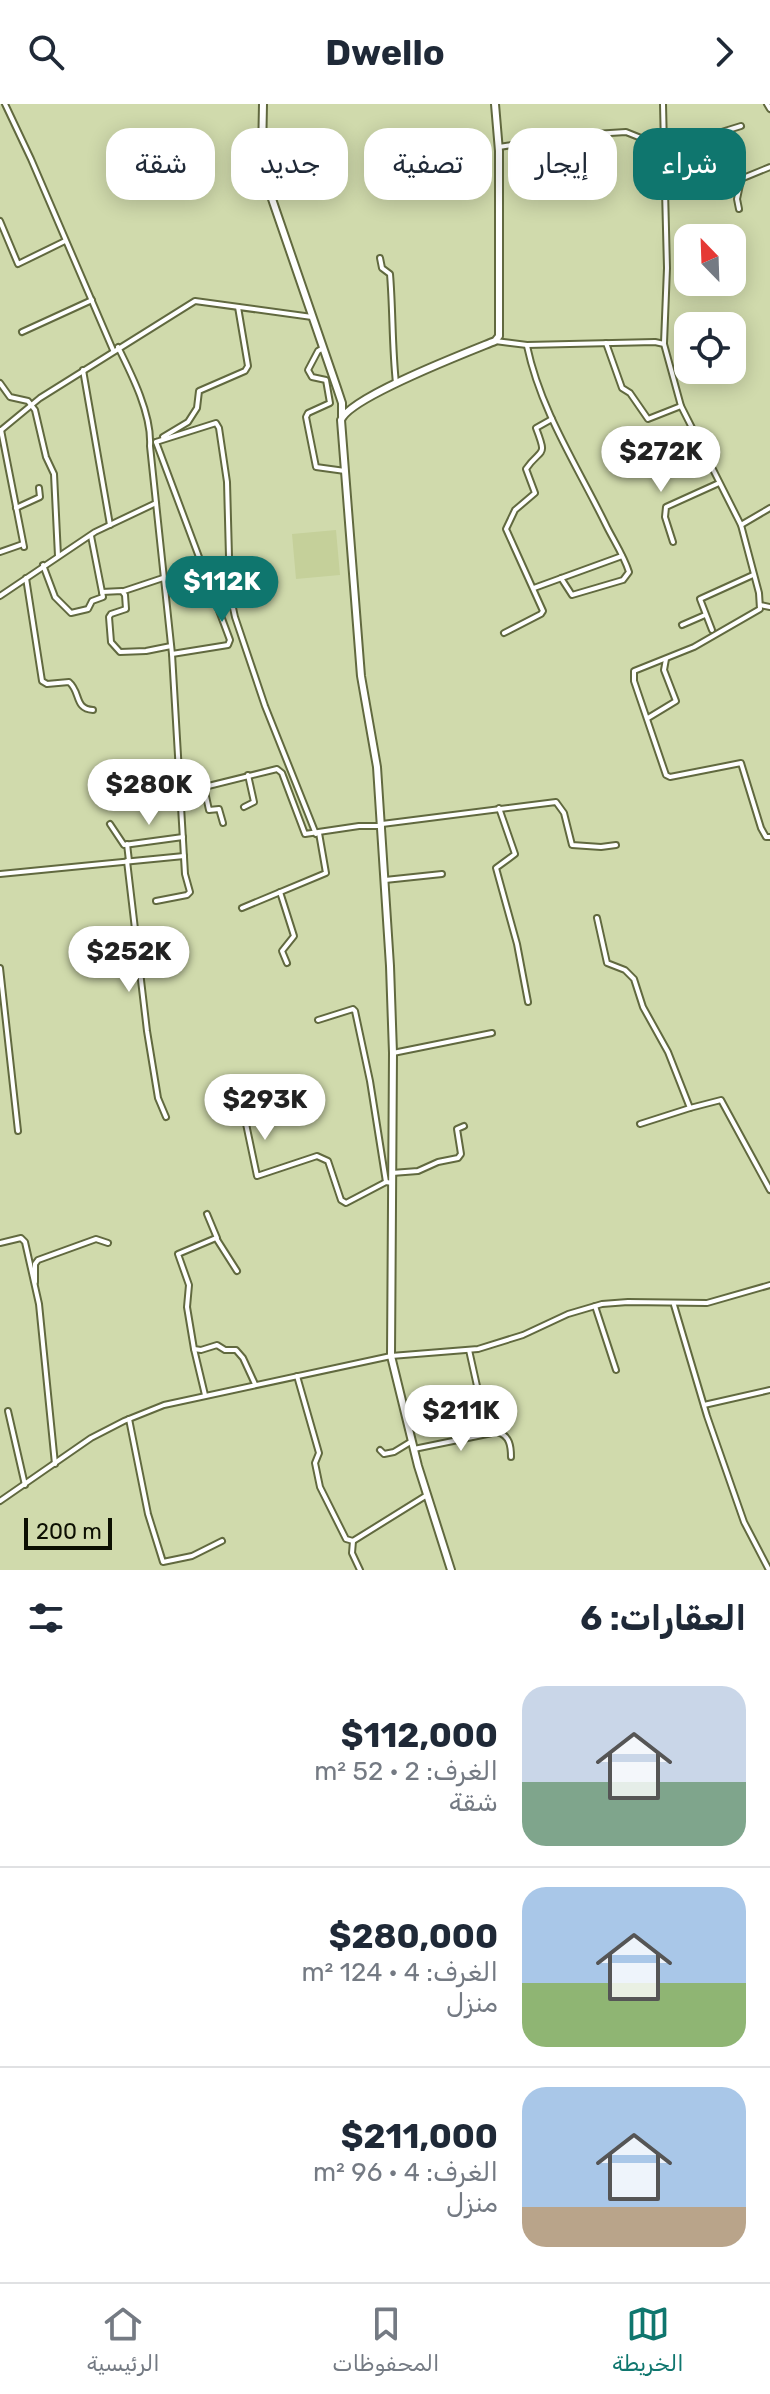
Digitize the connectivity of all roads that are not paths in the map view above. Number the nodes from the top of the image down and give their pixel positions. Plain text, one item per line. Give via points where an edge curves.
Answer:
1 (5, 104) edge
2 (263, 104) edge
3 (495, 104) edge
4 (663, 104) edge
5 (767, 104) edge
6 (770, 109) edge
7 (741, 126) dead end
8 (263, 128) edge
9 (663, 128) edge
10 (736, 128) edge
11 (633, 135) edge
12 (499, 147) junction
13 (770, 167) edge
14 (746, 178) edge
15 (273, 200) edge
16 (665, 200) edge
17 (736, 200) edge
18 (739, 209) dead end
19 (0, 221) edge
20 (65, 241) junction
21 (380, 258) dead end
22 (92, 300) junction
23 (238, 307) junction
24 (312, 317) junction
25 (22, 332) dead end
26 (495, 341) junction
27 (606, 343) junction
28 (664, 344) junction
29 (527, 345) junction
30 (323, 348) junction
31 (115, 349) junction
32 (83, 370) junction
33 (0, 383) edge
34 (396, 383) junction
35 (342, 403) junction
36 (31, 404) junction
37 (681, 406) junction
38 (352, 407) junction
39 (342, 416) junction
40 (552, 419) junction
41 (0, 430) edge
42 (151, 437) junction
43 (162, 439) junction
44 (156, 442) junction
45 (345, 471) junction
46 (719, 483) junction
47 (39, 488) dead end
48 (156, 503) junction
49 (16, 508) junction
50 (770, 508) edge
51 (110, 525) junction
52 (741, 525) junction
53 (91, 535) junction
54 (673, 542) dead end
55 (0, 552) edge
56 (58, 556) junction
57 (622, 556) junction
58 (43, 565) junction
59 (753, 575) junction
60 (27, 576) junction
61 (163, 578) junction
62 (561, 578) junction
63 (534, 588) junction
64 (122, 591) junction
65 (102, 592) junction
66 (0, 596) edge
67 (760, 605) junction
68 (770, 607) edge
69 (705, 615) junction
70 (682, 625) dead end
71 (712, 630) dead end
72 (504, 633) dead end
73 (171, 646) junction
74 (172, 654) junction
75 (666, 659) junction
76 (93, 710) dead end
77 (648, 718) junction
78 (248, 775) junction
79 (204, 787) junction
80 (180, 793) junction
81 (244, 807) dead end
82 (499, 808) junction
83 (223, 823) dead end
84 (110, 824) dead end
85 (382, 825) junction
86 (317, 833) junction
87 (183, 837) junction
88 (770, 837) edge
89 (127, 844) junction
90 (616, 845) dead end
91 (184, 856) junction
92 (128, 861) junction
93 (0, 874) edge
94 (442, 874) dead end
95 (385, 880) junction
96 (280, 892) junction
97 (156, 901) dead end
98 (242, 908) dead end
99 (597, 918) dead end
100 (287, 963) dead end
101 (0, 968) edge
102 (528, 1002) dead end
103 (318, 1020) dead end
104 (492, 1033) dead end
105 (393, 1053) junction
106 (690, 1108) junction
107 (274, 1115) dead end
108 (166, 1117) dead end
109 (640, 1124) dead end
110 (464, 1126) dead end
111 (18, 1131) dead end
112 (392, 1173) junction
113 (389, 1182) junction
114 (770, 1190) edge
115 (207, 1214) dead end
116 (215, 1238) junction
117 (0, 1243) edge
118 (108, 1243) dead end
119 (237, 1271) dead end
120 (35, 1284) junction
121 (770, 1285) edge
122 (674, 1305) junction
123 (595, 1306) junction
124 (194, 1349) junction
125 (469, 1350) junction
126 (391, 1356) junction
127 (616, 1370) dead end
128 (297, 1376) junction
129 (255, 1384) junction
130 (770, 1390) edge
131 (205, 1395) junction
132 (481, 1404) dead end
133 (704, 1405) junction
134 (8, 1411) dead end
135 (129, 1419) junction
136 (413, 1445) junction
137 (380, 1450) dead end
138 (511, 1457) dead end
139 (55, 1464) junction
140 (25, 1485) junction
141 (428, 1495) junction
142 (0, 1501) edge
143 (222, 1541) dead end
144 (353, 1541) junction
145 (360, 1570) edge
146 (451, 1570) edge
147 (769, 1570) edge

1 - 20 street
2 - 8 street
3 - 12 street
4 - 9 street
5 - 6 street
7 - 10 street
11 - 12 street via 578,135
12 - 26 street
13 - 14 street
15 - 24 street
16 - 28 street
17 - 18 street
19 - 20 street via 18,264
20 - 22 street
21 - 34 street via 390,274
22 - 25 street
22 - 31 street
23 - 24 street
23 - 31 street via 195,301
23 - 43 street via 248,366 199,391 188,422
24 - 30 street
26 - 29 street
26 - 34 street
27 - 28 street
27 - 29 street
27 - 37 street via 622,388 648,419
28 - 37 street
29 - 40 street
30 - 35 street
30 - 45 street via 308,370 312,377 326,380 330,403 306,418 316,467
31 - 32 street
31 - 42 street
32 - 36 street
32 - 51 street
33 - 36 street via 10,397
34 - 38 street
35 - 38 street
35 - 39 street
36 - 41 street
36 - 56 street via 53,471
37 - 46 street
38 - 39 street
39 - 45 street
40 - 57 street
40 - 63 street via 536,428 543,449 526,469 535,493 515,510 506,529
41 - 49 street
42 - 44 street
42 - 48 street
43 - 44 street
43 - 86 street via 206,424 219,428 235,617
44 - 74 street via 230,640 228,645
45 - 85 street via 361,676
46 - 52 street
46 - 54 street via 666,507
47 - 49 street via 40,497
48 - 51 street
48 - 61 street
49 - 55 street via 24,545
50 - 52 street
51 - 53 street
52 - 59 street
53 - 56 street
53 - 65 street
56 - 58 street
57 - 62 street
57 - 62 street via 629,572 623,580 570,595
58 - 60 street
58 - 65 street via 55,597 71,613 84,611 103,597
59 - 67 street
59 - 69 street via 700,599
60 - 66 street
60 - 76 street via 42,681 69,682 81,707
61 - 64 street
61 - 73 street
62 - 63 street
63 - 72 street via 542,613
64 - 65 street
64 - 73 street via 126,609 109,617 112,643 123,653
67 - 68 street
67 - 75 street via 758,612
69 - 70 street
69 - 71 street
73 - 74 street
74 - 80 street
75 - 77 street via 664,670 676,701
75 - 77 street via 633,673
77 - 88 street via 668,777 741,763 761,828
78 - 79 street
78 - 81 street via 254,802
78 - 86 street via 279,770 305,834
79 - 80 street
79 - 83 street via 209,810 219,809
80 - 87 street
82 - 85 street
82 - 90 street via 556,802 572,845
82 - 102 street via 515,854 496,868
84 - 89 street
85 - 86 street
85 - 95 street
86 - 96 street via 326,873
87 - 89 street
87 - 91 street
89 - 92 street
91 - 92 street
91 - 97 street via 189,894
92 - 93 street
92 - 108 street via 147,1031
94 - 95 street
95 - 105 street
96 - 98 street
96 - 100 street via 294,936 282,951
99 - 106 street via 607,963 634,979
101 - 111 street
103 - 113 street via 355,1011
104 - 105 street
105 - 112 street
106 - 109 street
106 - 114 street via 721,1100
107 - 113 street via 245,1119 257,1176 320,1157 328,1161 346,1203
110 - 112 street via 457,1129 458,1158
112 - 113 street
113 - 126 street
115 - 116 street
116 - 119 street
116 - 124 street via 177,1257 189,1285
117 - 120 street via 24,1240
118 - 120 street via 96,1239 38,1260
120 - 139 street
121 - 122 street via 721,1301
122 - 123 street
122 - 133 street
123 - 125 street
123 - 127 street
124 - 129 street via 217,1345 236,1350
124 - 131 street
125 - 126 street
125 - 132 street
126 - 128 street
126 - 136 street
128 - 129 street
128 - 144 street via 319,1453 315,1465 320,1488 344,1537
129 - 131 street
130 - 133 street
131 - 135 street
133 - 147 street via 744,1522
134 - 140 street
135 - 139 street
135 - 143 street via 163,1562 192,1556
136 - 137 street via 384,1454
136 - 138 street via 497,1432 508,1440
136 - 141 street
139 - 140 street
140 - 142 street
141 - 144 street
141 - 146 street
144 - 145 street

